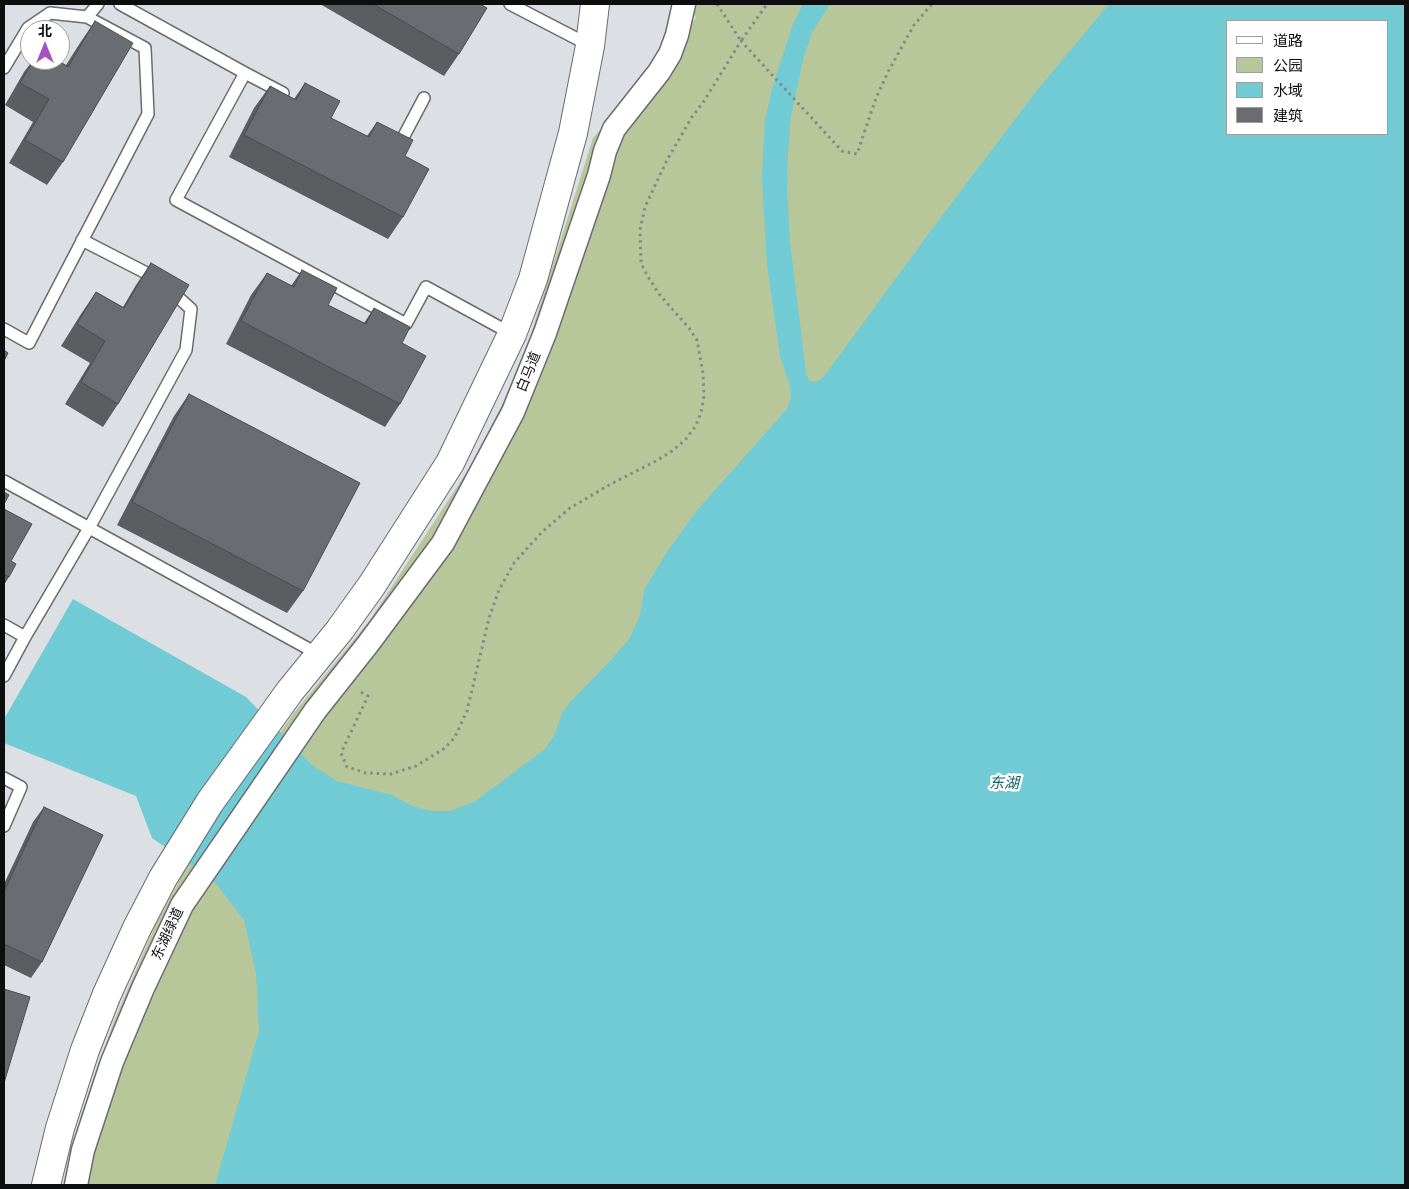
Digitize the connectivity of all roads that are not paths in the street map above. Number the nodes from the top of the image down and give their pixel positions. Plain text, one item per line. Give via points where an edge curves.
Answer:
1 (98, 4) edge
2 (120, 4) edge
3 (510, 4) edge
4 (595, 4) edge
5 (684, 4) edge
6 (88, 16) junction
7 (590, 46) junction
8 (4, 68) edge
9 (245, 73) junction
10 (289, 96) edge
11 (424, 98) dead end
12 (386, 148) edge
13 (82, 240) junction
14 (4, 329) edge
15 (512, 334) junction
16 (4, 481) edge
17 (88, 528) junction
18 (4, 625) edge
19 (25, 637) junction
20 (318, 654) junction
21 (4, 676) edge
22 (315, 711) joint
23 (4, 778) edge
24 (4, 826) edge
25 (46, 1185) edge
26 (76, 1185) edge

1 - 6 lane
2 - 9 lane
3 - 7 lane
4 - 7 street
5 - 22 street, 白马道 via 670,54 614,129 604,151 596,184 545,333 513,412 443,543
6 - 8 lane via 50,13 28,28
6 - 13 lane via 145,48 148,114
7 - 15 street via 573,133 554,206 533,279
9 - 10 lane
9 - 15 lane via 176,200 406,324 426,287
11 - 12 lane via 394,153
13 - 14 lane via 29,343
13 - 17 lane via 160,280 191,309 186,350
15 - 20 street via 450,463 372,585
16 - 17 lane
17 - 19 lane
17 - 20 lane
18 - 19 lane
19 - 21 lane
20 - 25 street via 210,802 162,878 107,994 85,1050
22 - 26 street, 东湖绿道 via 182,905 112,1062 83,1150
23 - 24 lane via 21,787

